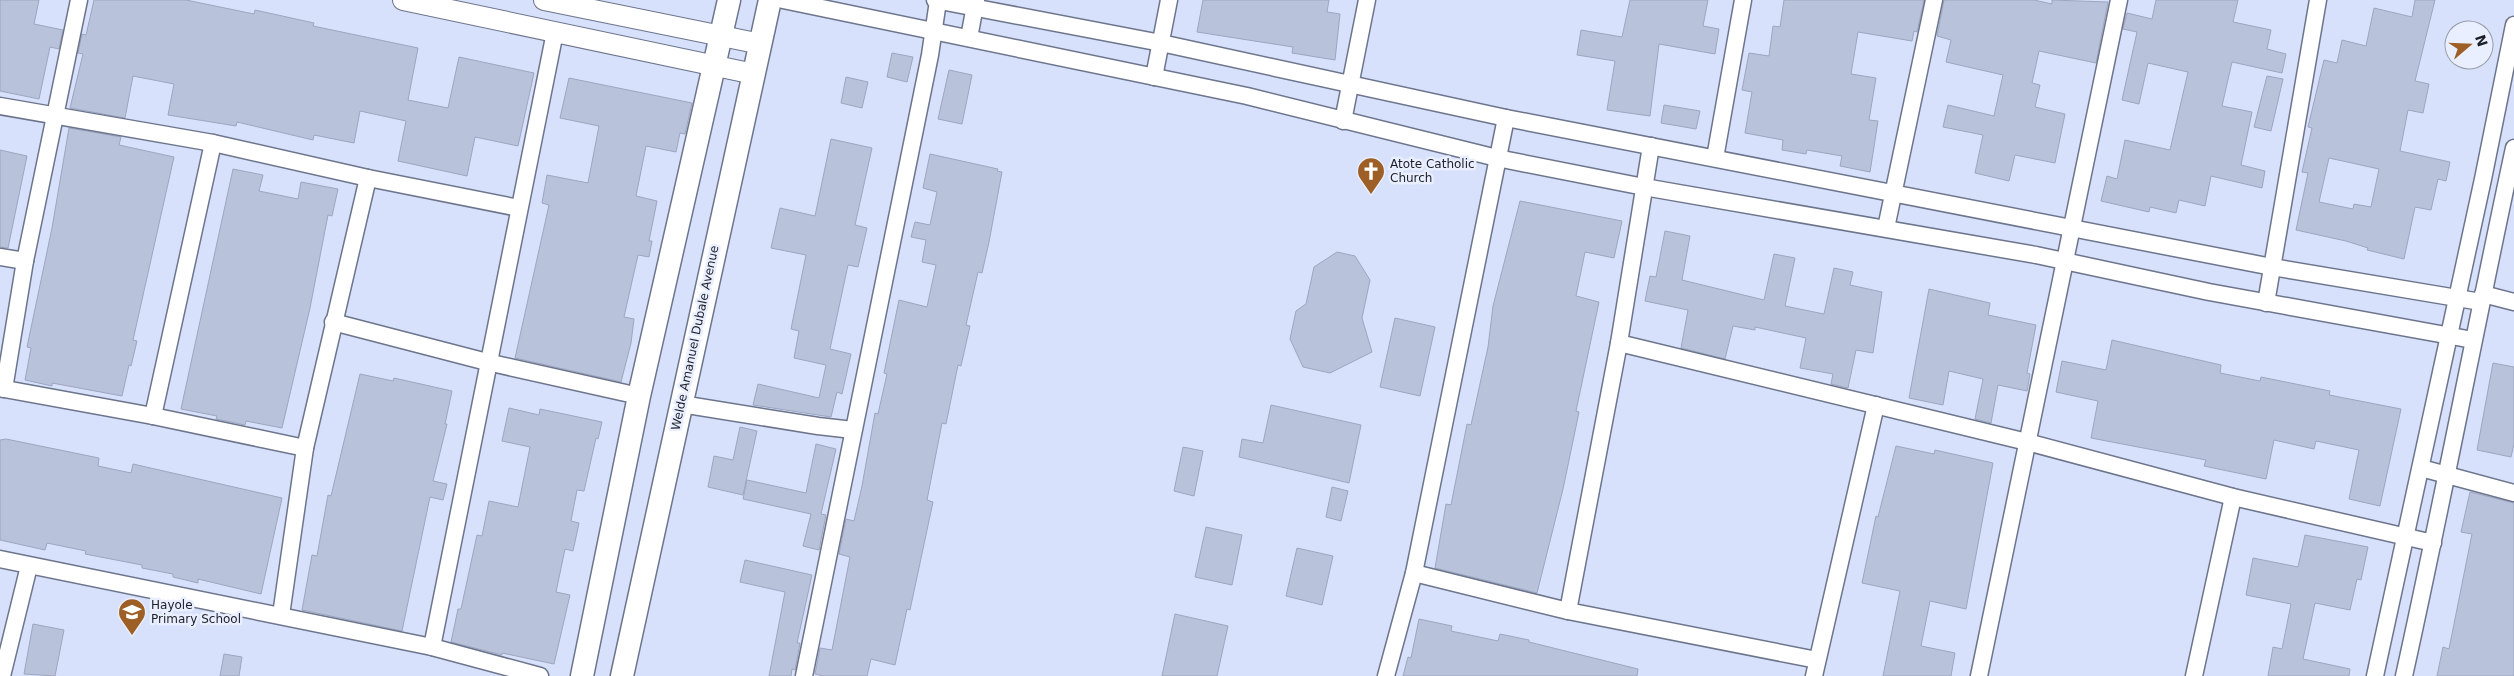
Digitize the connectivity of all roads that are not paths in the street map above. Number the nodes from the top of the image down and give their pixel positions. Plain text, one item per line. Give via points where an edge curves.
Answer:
1 (79, 0) edge
2 (403, 0) edge
3 (544, 0) edge
4 (729, 0) edge
5 (770, 0) edge
6 (783, 0) edge
7 (936, 0) edge
8 (1169, 0) edge
9 (1367, 0) edge
10 (1743, 0) edge
11 (1934, 0) edge
12 (2119, 0) edge
13 (2318, 0) edge
14 (976, 4) edge
15 (2514, 24) edge
16 (934, 31) junction
17 (554, 32) junction
18 (720, 34) junction
19 (969, 38) junction
20 (1161, 43) junction
21 (761, 44) junction
22 (714, 64) junction
23 (754, 74) junction
24 (1154, 77) junction
25 (1350, 86) junction
26 (0, 106) edge
27 (55, 115) junction
28 (1506, 118) junction
29 (1343, 121) junction
30 (212, 143) junction
31 (1651, 146) junction
32 (2514, 148) edge
33 (1497, 158) junction
34 (1715, 158) junction
35 (368, 178) junction
36 (1644, 187) junction
37 (1894, 192) junction
38 (519, 208) junction
39 (1886, 228) junction
40 (2072, 228) junction
41 (0, 257) edge
42 (25, 261) junction
43 (2066, 261) junction
44 (2272, 267) junction
45 (2457, 298) junction
46 (2482, 298) junction
47 (2514, 302) edge
48 (2266, 303) junction
49 (333, 322) junction
50 (2449, 336) junction
51 (2473, 340) junction
52 (1619, 343) junction
53 (487, 362) junction
54 (2, 389) edge
55 (640, 396) junction
56 (681, 404) junction
57 (1876, 405) junction
58 (153, 416) junction
59 (853, 430) junction
60 (2027, 442) junction
61 (305, 448) junction
62 (2421, 468) junction
63 (2447, 476) junction
64 (2514, 493) edge
65 (2232, 497) junction
66 (2405, 536) junction
67 (2433, 542) junction
68 (0, 559) edge
69 (29, 566) junction
70 (1414, 573) junction
71 (1568, 610) junction
72 (280, 615) junction
73 (432, 646) junction
74 (1815, 668) edge
75 (2, 676) edge
76 (540, 676) edge
77 (582, 676) edge
78 (622, 676) edge
79 (804, 676) edge
80 (1386, 676) edge
81 (1979, 676) edge
82 (2194, 676) edge
83 (2375, 676) edge
84 (2404, 676) edge

1 - 27 street
2 - 17 street
3 - 18 street
4 - 18 main road
5 - 21 main road, Welde Amanuel Dubale Avenue
6 - 16 street
7 - 14 street
7 - 16 street
8 - 20 street
9 - 25 street
10 - 34 street
11 - 37 street
12 - 40 street
13 - 44 street
14 - 19 street
14 - 20 street
15 - 45 street
16 - 19 street
16 - 59 street
17 - 22 street
17 - 38 street
18 - 21 street
18 - 22 main road
19 - 24 street
20 - 24 street
20 - 25 street
21 - 23 main road, Welde Amanuel Dubale Avenue
22 - 23 street
22 - 55 main road
23 - 56 main road, Welde Amanuel Dubale Avenue
24 - 29 street via 1247,96
25 - 28 street
25 - 29 street
26 - 27 street
27 - 30 street
27 - 42 street
28 - 31 street
28 - 33 street
29 - 33 street
30 - 35 street
30 - 58 street
31 - 34 street
31 - 36 street
32 - 46 street
33 - 36 street
33 - 70 street
34 - 37 street
35 - 38 street
35 - 49 street
36 - 39 street
36 - 52 street
37 - 39 street
37 - 40 street
38 - 53 street
39 - 43 street
40 - 43 street
40 - 44 street
41 - 42 street
42 - 54 street
43 - 48 street
43 - 60 street
44 - 45 street
44 - 48 street
45 - 46 street
45 - 50 street
46 - 47 street
46 - 51 street
48 - 50 street
49 - 53 street
49 - 61 street
50 - 51 street
50 - 62 street
51 - 63 street
52 - 57 street
52 - 71 street
53 - 55 street
53 - 73 street
54 - 58 street
55 - 77 main road
56 - 59 street
56 - 78 main road, Welde Amanuel Dubale Avenue
57 - 60 street
57 - 74 street
58 - 61 street
59 - 79 street
60 - 65 street
60 - 81 street
61 - 72 street
62 - 63 street
62 - 66 street
63 - 64 street
63 - 67 street
65 - 66 street
65 - 82 street
66 - 67 street
66 - 83 street
67 - 84 street
68 - 69 street
69 - 72 street
69 - 75 street
70 - 71 street
70 - 80 street
71 - 74 street
72 - 73 street
73 - 76 street

